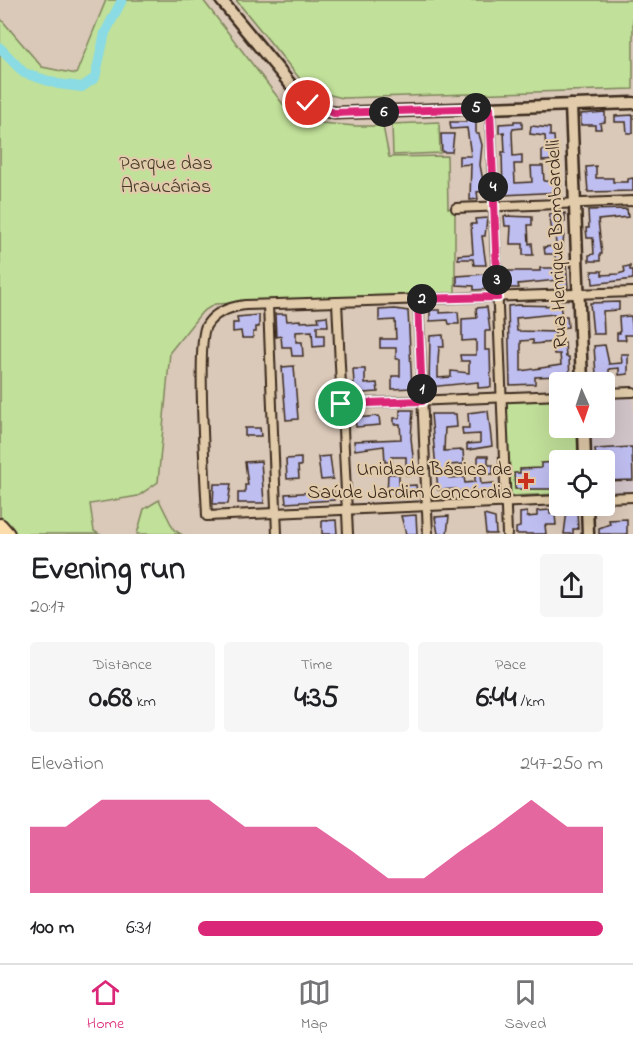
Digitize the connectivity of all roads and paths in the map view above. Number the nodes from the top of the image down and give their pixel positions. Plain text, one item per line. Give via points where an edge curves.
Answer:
1 (221, 0) edge
2 (633, 103) edge
3 (571, 105) junction
4 (490, 108) junction
5 (633, 201) edge
6 (575, 203) junction
7 (494, 206) junction
8 (456, 208) dead end
9 (633, 292) edge
10 (578, 294) junction
11 (498, 297) junction
12 (418, 299) junction
13 (338, 302) junction
14 (268, 304) junction
15 (582, 372) edge
16 (633, 392) edge
17 (615, 393) edge
18 (549, 395) edge
19 (502, 397) junction
20 (422, 401) junction
21 (341, 404) junction
22 (633, 497) edge
23 (615, 498) edge
24 (549, 501) edge
25 (506, 503) junction
26 (427, 506) junction
27 (347, 510) junction
28 (276, 513) junction
29 (587, 516) edge
30 (0, 526) edge
31 (7, 534) edge
32 (277, 534) edge
33 (348, 534) edge
34 (428, 534) edge
35 (507, 534) edge
36 (588, 534) edge

1 - 4 street via 296,92 322,111
2 - 3 street
3 - 4 street
3 - 6 street, Rua Henrique Bombardelli
4 - 7 street
5 - 6 street
6 - 7 street
6 - 10 street, Rua Henrique Bombardelli
7 - 8 street
7 - 11 street
9 - 10 street
10 - 11 street
10 - 15 street, Rua Henrique Bombardelli
11 - 12 street
11 - 19 street
12 - 13 street
12 - 20 street
13 - 14 street
13 - 21 street
14 - 28 street
14 - 28 street via 226,309 205,328 202,340 207,516
16 - 17 street
18 - 19 street
19 - 20 street
19 - 25 street
20 - 21 street
20 - 26 street
21 - 27 street
22 - 23 street
24 - 25 street
25 - 26 street
25 - 35 street
26 - 27 street
26 - 34 street
27 - 28 street
27 - 33 street
28 - 32 street
29 - 36 street
30 - 31 highway

